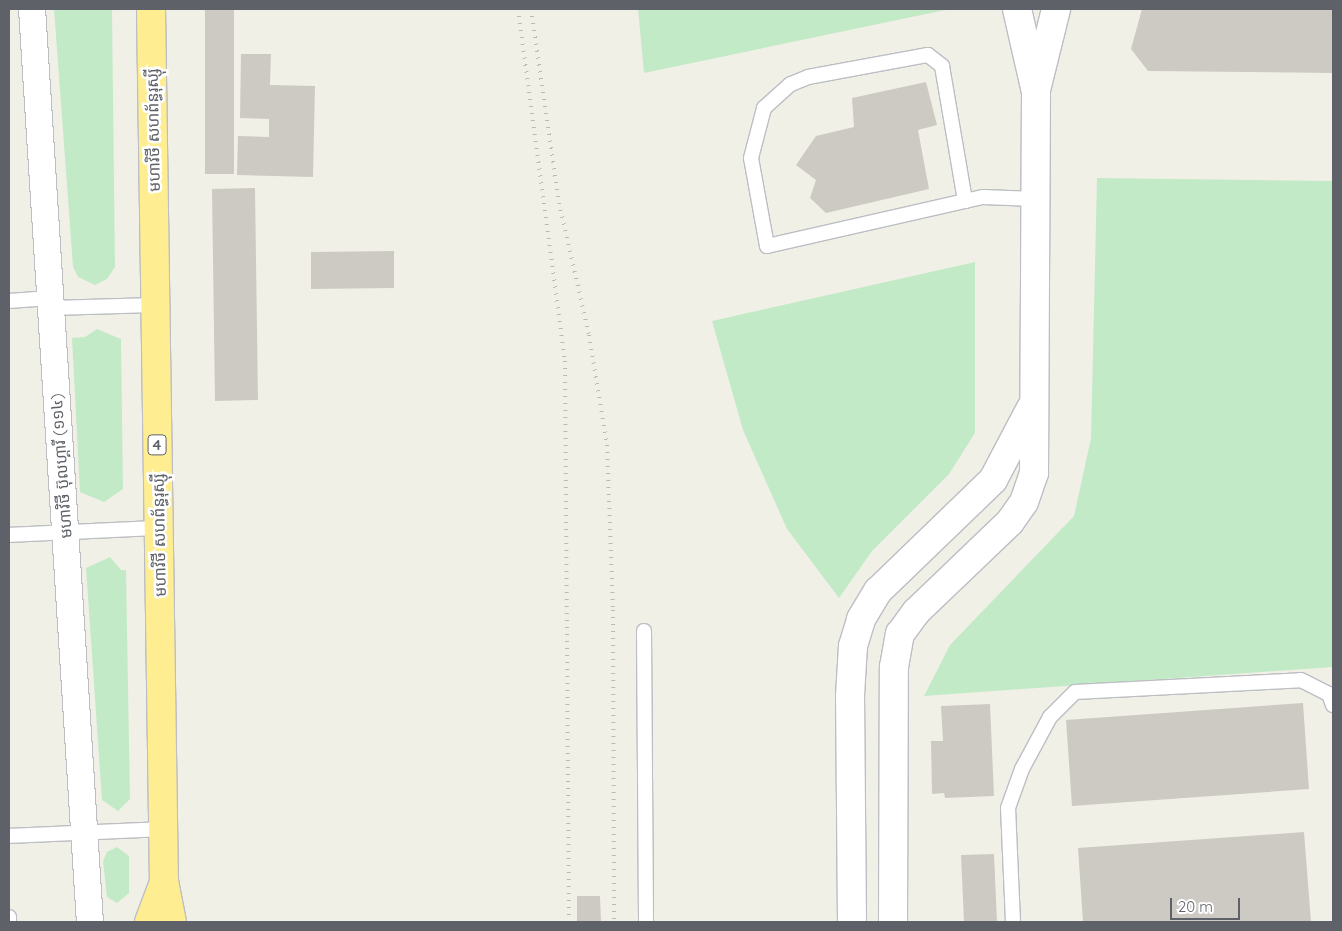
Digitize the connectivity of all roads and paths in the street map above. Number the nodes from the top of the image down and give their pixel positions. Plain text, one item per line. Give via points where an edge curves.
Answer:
1 (32, 9) edge
2 (151, 9) edge
3 (1017, 9) edge
4 (1056, 9) edge
5 (1036, 92) junction
6 (1035, 198) junction
7 (965, 202) junction
8 (9, 301) edge
9 (50, 303) junction
10 (155, 305) junction
11 (1034, 402) junction
12 (159, 528) junction
13 (65, 532) junction
14 (9, 535) edge
15 (644, 631) dead end
16 (1333, 705) edge
17 (163, 829) junction
18 (84, 833) junction
19 (9, 836) edge
20 (164, 881) junction
21 (893, 913) edge
22 (852, 914) edge
23 (9, 917) edge
24 (9, 922) edge
25 (90, 922) edge
26 (149, 922) edge
27 (172, 922) edge
28 (646, 922) edge
29 (1013, 922) edge

1 - 9 street, មហាវិថី ប៊ុលហ្គារី (១១៤)
2 - 10 highway, មហាវិថី សហព័ន្ធរុស្ស៊ី / 4
3 - 5 street
4 - 5 street
5 - 6 street
6 - 7 lane via 983,197
6 - 11 street
7 - 7 lane via 767,246 751,158 764,108 792,84 808,77 928,56 942,66
8 - 9 lane
9 - 10 lane
9 - 13 street, មហាវិថី ប៊ុលហ្គារី (១១៤)
10 - 12 highway, មហាវិថី សហព័ន្ធរុស្ស៊ី / 4
11 - 21 street via 1034,472 1024,502 900,634 894,667
11 - 22 street via 993,480 878,591 860,619 853,646 850,696
12 - 13 lane
12 - 17 highway, មហាវិថី សហព័ន្ធរុស្ស៊ី / 4
13 - 14 lane
13 - 18 street, មហាវិថី ប៊ុលហ្គារី (១១៤)
15 - 28 lane
16 - 29 lane via 1329,694 1301,680 1075,692 1050,717 1022,769 1008,808
17 - 18 lane
17 - 20 highway, មហាវិថី សហព័ន្ធរុស្ស៊ី / 4
18 - 19 lane
18 - 25 street, មហាវិថី ប៊ុលហ្គារី (១១៤)
20 - 26 highway, មហាវិថី សហព័ន្ធរុស្ស៊ី / 4
20 - 27 highway, មហាវិថី សហព័ន្ធរុស្ស៊ី / 4
21 - 22 street
23 - 24 lane

